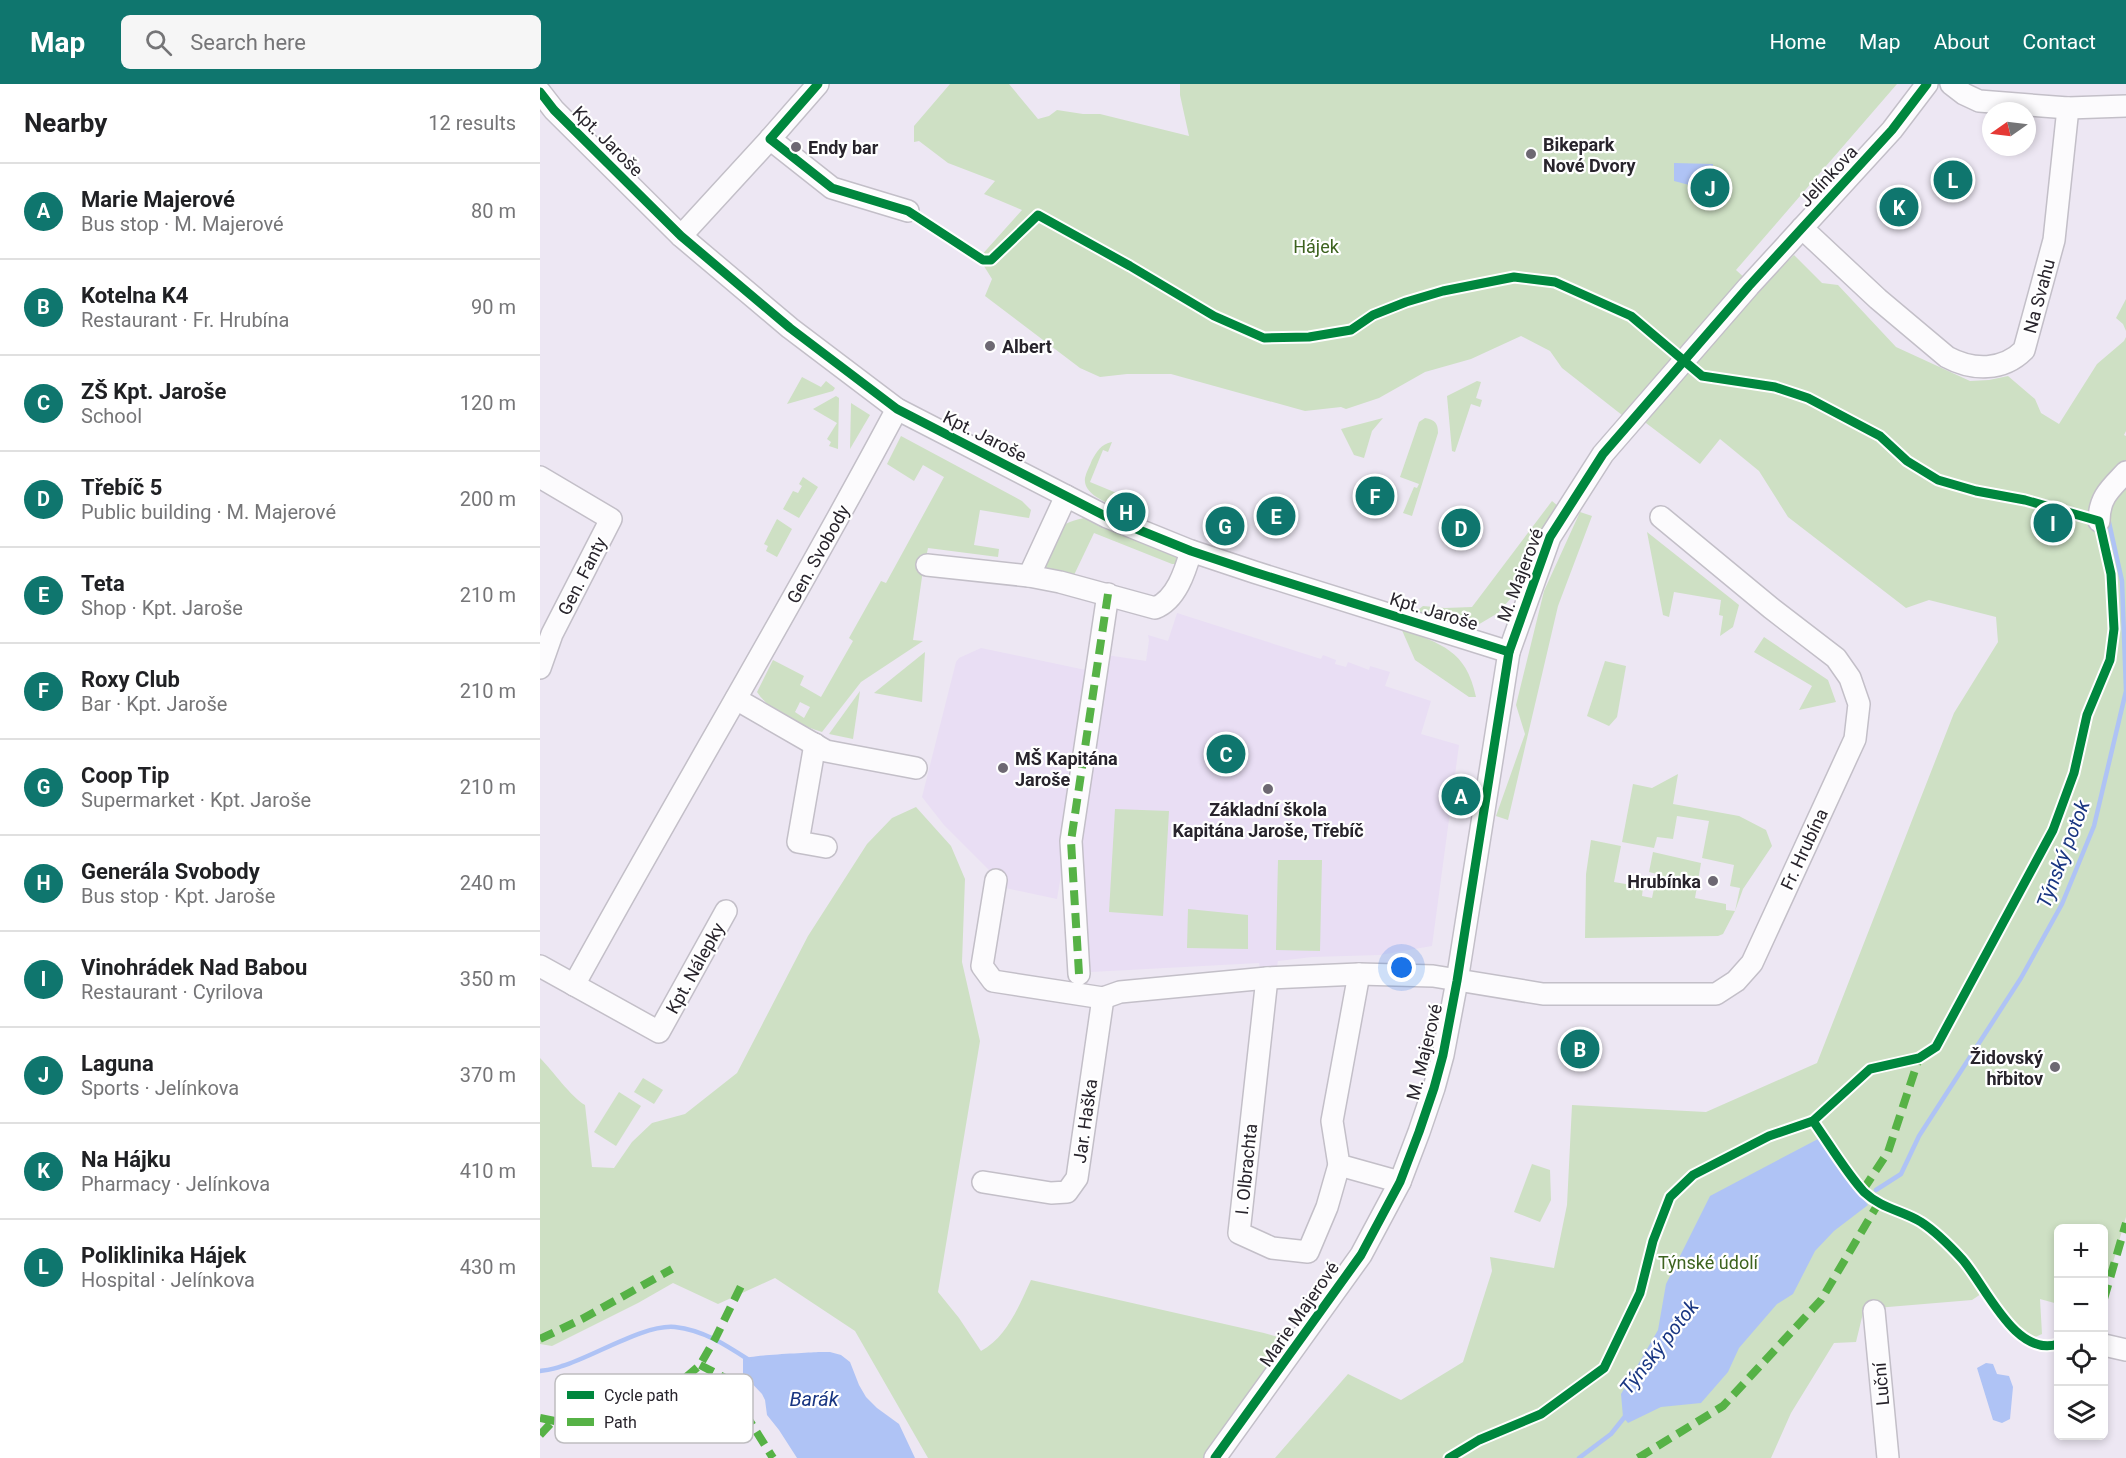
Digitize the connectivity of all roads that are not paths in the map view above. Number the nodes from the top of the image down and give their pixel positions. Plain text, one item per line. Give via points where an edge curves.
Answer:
1 (818, 84) edge
2 (1927, 84) edge
3 (1951, 84) edge
4 (540, 92) edge
5 (2126, 106) edge
6 (2068, 108) junction
7 (547, 114) edge
8 (770, 140) junction
9 (908, 211) dead end
10 (1802, 228) junction
11 (681, 236) junction
12 (1749, 286) joint
13 (897, 409) junction
14 (2126, 472) edge
15 (540, 477) edge
16 (1066, 496) junction
17 (1661, 517) dead end
18 (2099, 521) dead end
19 (1191, 551) junction
20 (927, 565) dead end
21 (1029, 576) junction
22 (1108, 594) junction
23 (1509, 652) junction
24 (540, 668) edge
25 (736, 699) junction
26 (815, 744) junction
27 (916, 768) dead end
28 (826, 847) dead end
29 (996, 880) dead end
30 (726, 911) dead end
31 (540, 966) edge
32 (1079, 974) dead end
33 (1359, 974) junction
34 (1267, 978) junction
35 (1457, 981) junction
36 (574, 985) junction
37 (1103, 998) junction
38 (1339, 1165) junction
39 (983, 1182) dead end
40 (1400, 1182) junction
41 (1874, 1311) dead end
42 (2108, 1346) edge
43 (2126, 1350) edge
44 (1215, 1458) edge
45 (1888, 1458) edge

1 - 8 street
2 - 10 street, Jelínkova via 1892,130
3 - 6 street via 1979,101
4 - 7 street, Kpt. Jaroše
5 - 6 street
6 - 10 street, Na Svahu via 2054,240 2024,350 2014,360 1998,367 1959,364 1947,357
7 - 11 street, Kpt. Jaroše
8 - 9 street via 832,188
8 - 11 street
10 - 12 street, Jelínkova
11 - 13 street, Kpt. Jaroše via 790,328
12 - 23 street, M. Majerové via 1587,477 1550,537
13 - 16 street, Kpt. Jaroše
13 - 25 street, Gen. Svobody
14 - 18 street via 2102,499
15 - 24 street, Gen. Fanty via 611,519 552,634
16 - 19 street, Kpt. Jaroše
16 - 21 street
17 - 35 street, Fr. Hrubína via 1836,658 1850,678 1859,704 1855,739 1848,757 1752,963 1736,981 1716,994 1543,993
19 - 22 street via 1173,594 1164,605 1155,609
19 - 23 street, Kpt. Jaroše
20 - 21 street
21 - 22 street
22 - 32 street via 1071,841
23 - 35 street, M. Majerové
25 - 26 street
25 - 36 street, Gen. Svobody
26 - 27 street via 826,751
26 - 28 street via 798,842
29 - 37 street via 982,966 993,981
30 - 36 street, Kpt. Nálepky via 659,1032
31 - 36 street, Kpt. Nálepky
33 - 34 street
33 - 35 street via 1433,976
33 - 38 street via 1332,1121
34 - 37 street via 1120,992
34 - 38 street, I. Olbrachta via 1239,1233 1272,1248 1308,1252
35 - 40 street, M. Majerové via 1434,1088
37 - 39 street, Jar. Haška via 1077,1178 1067,1192 1051,1193
38 - 40 street
40 - 44 street, Marie Majerové via 1361,1255
41 - 45 street, Luční
42 - 43 street

